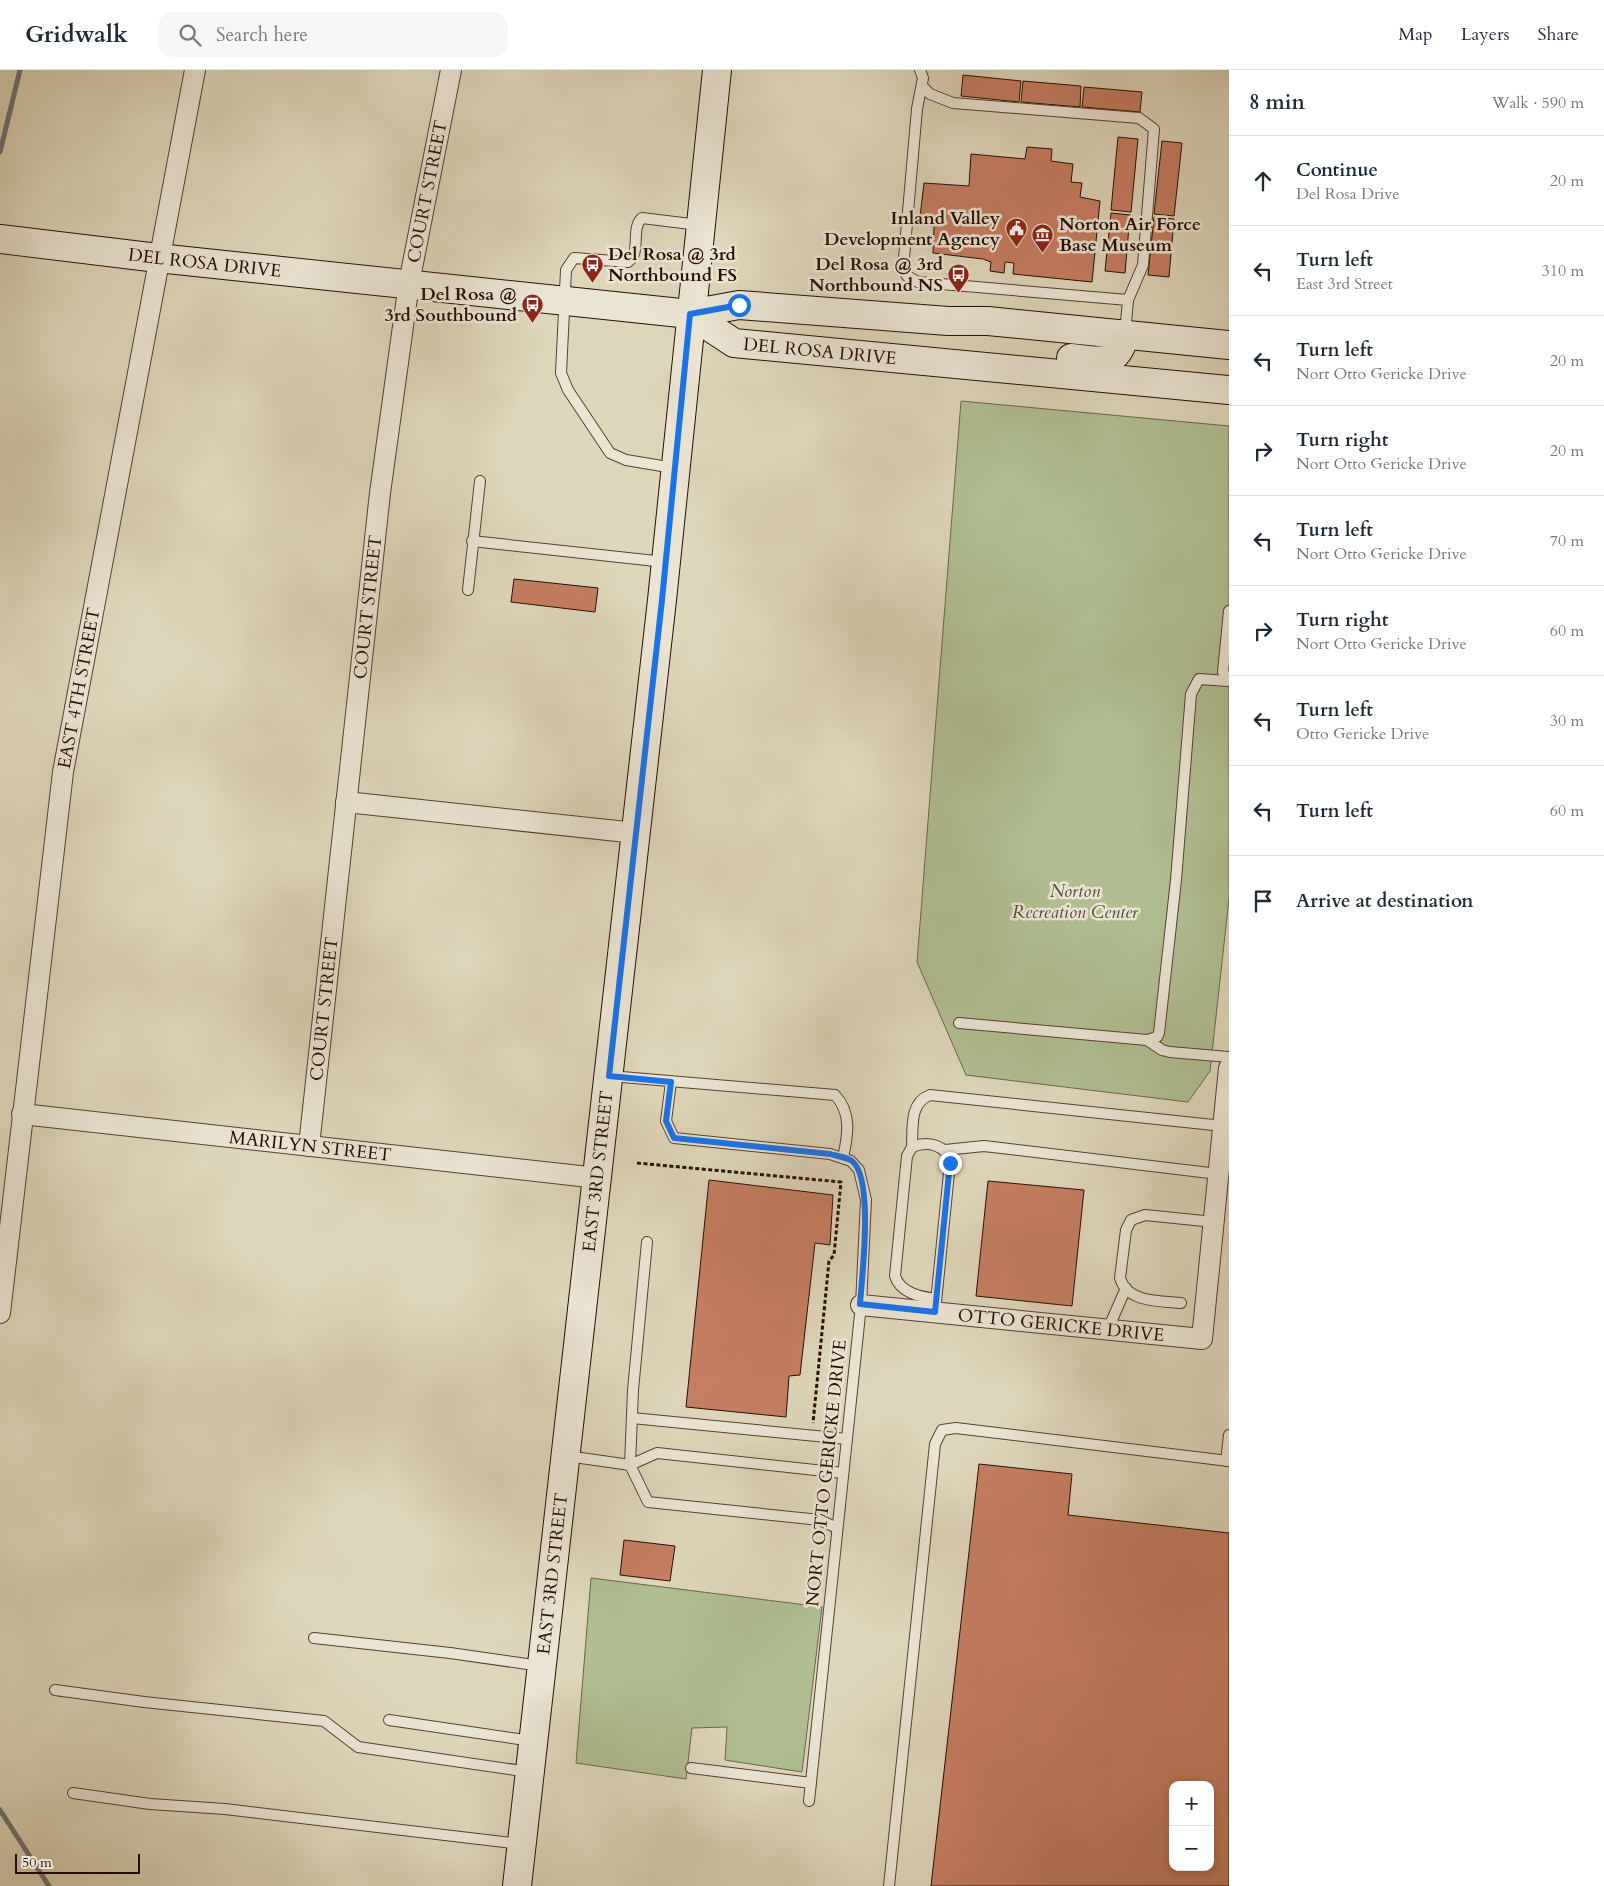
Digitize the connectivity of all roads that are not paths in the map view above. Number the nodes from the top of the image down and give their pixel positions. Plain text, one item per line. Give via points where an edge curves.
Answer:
1 (195, 70) edge
2 (451, 70) edge
3 (717, 70) edge
4 (920, 70) edge
5 (922, 86) junction
6 (700, 225) junction
7 (0, 239) edge
8 (158, 258) junction
9 (409, 283) junction
10 (1128, 300) junction
11 (564, 301) junction
12 (690, 314) junction
13 (1124, 334) junction
14 (1229, 345) edge
15 (996, 368) junction
16 (1229, 390) edge
17 (675, 468) junction
18 (480, 481) dead end
19 (472, 541) junction
20 (666, 562) junction
21 (468, 590) dead end
22 (1229, 611) edge
23 (1229, 681) edge
24 (346, 802) junction
25 (636, 833) junction
26 (959, 1023) dead end
27 (1148, 1040) junction
28 (1229, 1057) edge
29 (1229, 1068) edge
30 (609, 1076) junction
31 (671, 1082) junction
32 (22, 1114) junction
33 (1223, 1126) junction
34 (309, 1146) junction
35 (912, 1147) junction
36 (945, 1150) junction
37 (843, 1158) junction
38 (1218, 1174) junction
39 (598, 1178) junction
40 (1214, 1222) junction
41 (647, 1242) dead end
42 (1126, 1288) junction
43 (1181, 1303) dead end
44 (860, 1304) junction
45 (936, 1306) junction
46 (0, 1313) edge
47 (1108, 1329) junction
48 (632, 1418) junction
49 (1229, 1435) edge
50 (847, 1438) junction
51 (566, 1455) junction
52 (1228, 1461) edge
53 (630, 1465) junction
54 (843, 1473) junction
55 (837, 1528) junction
56 (314, 1638) dead end
57 (542, 1666) junction
58 (55, 1690) dead end
59 (389, 1720) dead end
60 (533, 1741) junction
61 (691, 1768) dead end
62 (530, 1772) junction
63 (811, 1783) junction
64 (73, 1793) dead end
65 (809, 1801) dead end
66 (521, 1844) junction
67 (516, 1886) edge
68 (889, 1886) edge

1 - 8 street, EAST 4TH STREET
2 - 9 street, COURT STREET
3 - 6 main road, EAST 3RD STREET
4 - 5 lane
5 - 10 lane via 930,94 953,103 1139,118 1154,129 1143,265
5 - 10 lane via 902,269 907,276 918,282
6 - 11 lane via 642,218 632,260 574,258 566,270
6 - 12 main road, EAST 3RD STREET
7 - 8 main road, DEL ROSA DRIVE
8 - 9 main road, DEL ROSA DRIVE
8 - 32 street, EAST 4TH STREET via 63,772
9 - 11 main road, DEL ROSA DRIVE
9 - 24 street, COURT STREET via 380,493
10 - 13 lane
11 - 12 main road, DEL ROSA DRIVE
11 - 17 lane via 561,373 568,390 610,453 626,460
12 - 13 main road via 739,305 948,322 988,321
12 - 15 main road, DEL ROSA DRIVE via 734,343
12 - 17 main road, EAST 3RD STREET
13 - 14 main road
13 - 15 main road via 1122,348 1107,360 1046,357 1017,360
15 - 16 main road, DEL ROSA DRIVE
17 - 20 main road, EAST 3RD STREET
18 - 19 lane
19 - 20 lane
19 - 21 lane
20 - 25 main road, EAST 3RD STREET
22 - 23 lane via 1223,672
23 - 27 lane via 1199,680 1191,694 1176,880 1159,1033
24 - 25 street
24 - 34 street, COURT STREET
25 - 30 main road, EAST 3RD STREET
26 - 27 lane
27 - 28 lane via 1170,1052
29 - 33 street
30 - 31 lane
30 - 39 main road, EAST 3RD STREET
31 - 37 lane via 666,1121 674,1138
31 - 37 lane via 835,1095 845,1105 849,1133
32 - 34 street, MARILYN STREET
32 - 46 street, EAST 4TH STREET
33 - 35 lane via 930,1095 921,1098 914,1110
33 - 38 street
34 - 39 street, MARILYN STREET
35 - 36 lane via 924,1143
35 - 45 lane via 907,1156 895,1276 904,1289
36 - 38 lane via 984,1146
36 - 45 lane via 950,1163
37 - 44 lane, NORT OTTO GERICKE DRIVE via 859,1170 866,1200
38 - 40 street
39 - 51 main road, EAST 3RD STREET
40 - 42 lane via 1145,1215 1131,1220 1126,1230 1120,1278
40 - 47 street, OTTO GERICKE DRIVE via 1202,1338
41 - 48 lane
42 - 43 lane via 1145,1300
42 - 47 lane
44 - 45 street, OTTO GERICKE DRIVE
44 - 50 lane, NORT OTTO GERICKE DRIVE
45 - 47 street, OTTO GERICKE DRIVE
48 - 50 lane
48 - 53 lane
49 - 52 lane
50 - 54 lane, NORT OTTO GERICKE DRIVE
51 - 53 lane
51 - 57 main road, EAST 3RD STREET
52 - 68 lane via 956,1428 942,1430 935,1444
53 - 54 lane via 657,1453
53 - 55 lane via 648,1502 820,1520
54 - 55 lane, NORT OTTO GERICKE DRIVE
55 - 63 lane, NORT OTTO GERICKE DRIVE
56 - 57 lane
57 - 60 main road, EAST 3RD STREET
58 - 62 lane via 324,1721 358,1747
59 - 60 lane
60 - 62 main road, EAST 3RD STREET
61 - 63 lane
62 - 66 main road, EAST 3RD STREET
63 - 65 lane, NORT OTTO GERICKE DRIVE
64 - 66 lane
66 - 67 main road, EAST 3RD STREET

